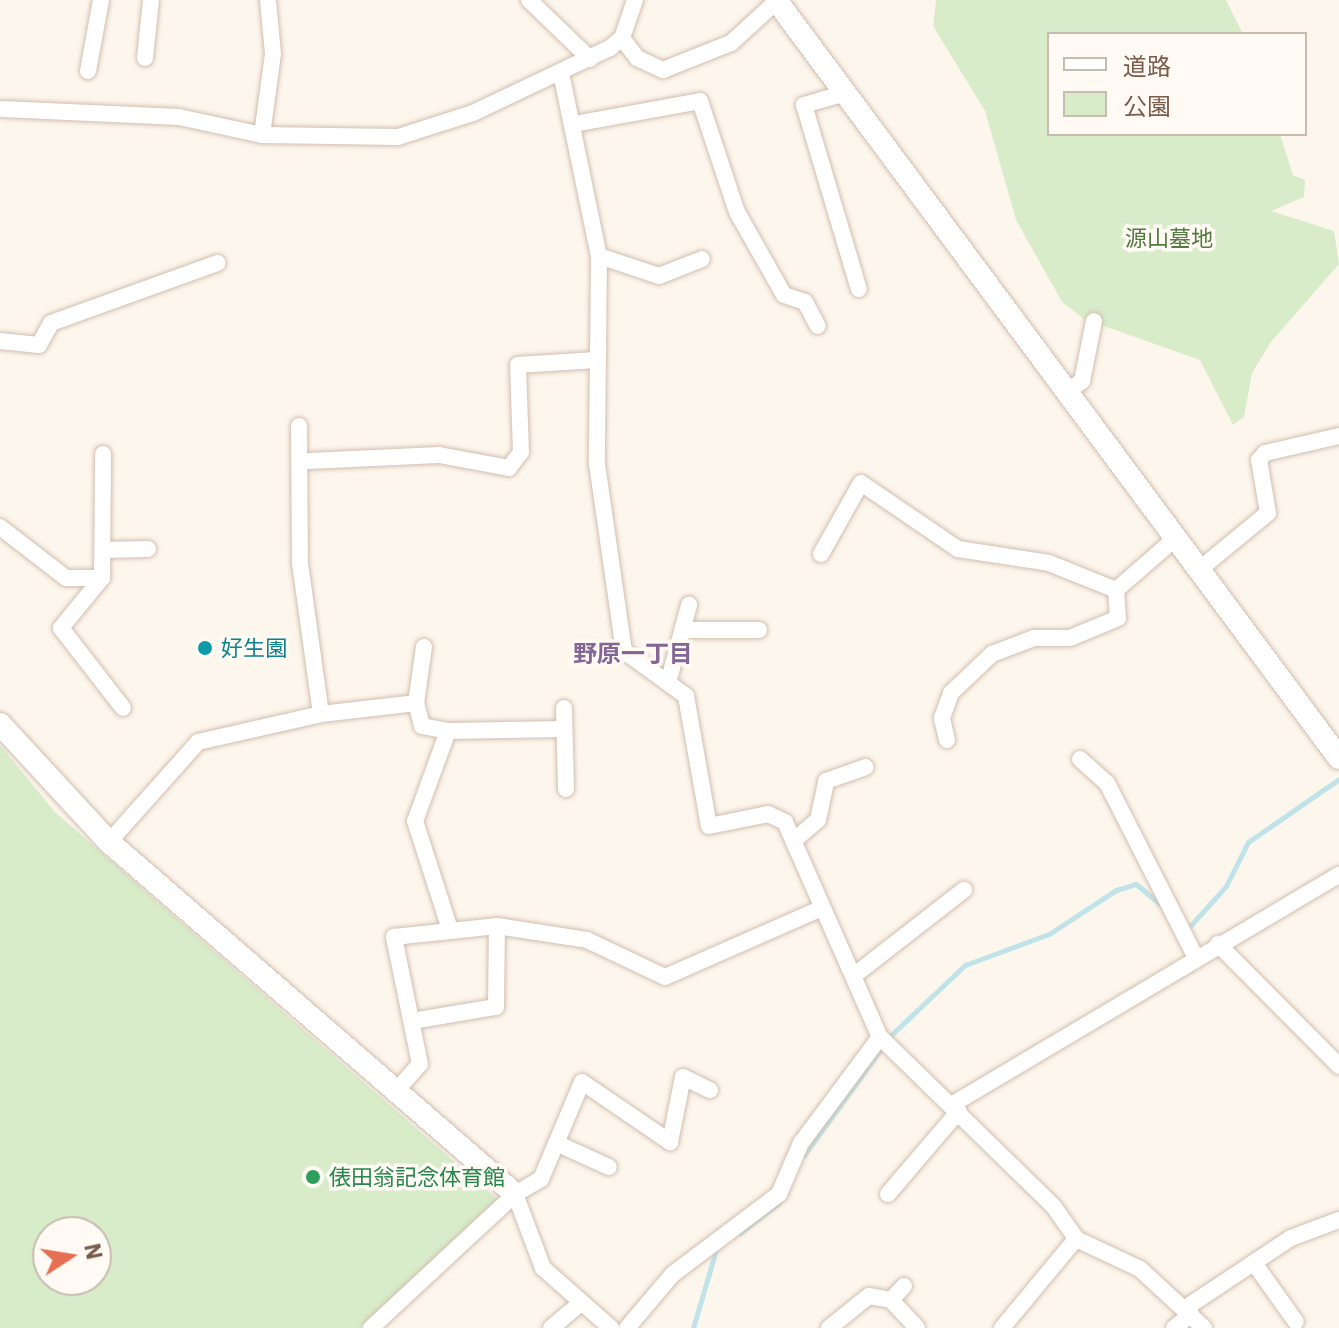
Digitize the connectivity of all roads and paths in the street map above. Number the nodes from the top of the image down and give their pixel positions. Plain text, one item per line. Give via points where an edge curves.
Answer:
1 (101, 0) edge
2 (151, 0) edge
3 (268, 0) edge
4 (529, 0) edge
5 (635, 0) edge
6 (777, 0) edge
7 (622, 38) junction
8 (145, 58) dead end
9 (590, 59) junction
10 (88, 71) dead end
11 (561, 73) junction
12 (845, 93) junction
13 (2, 109) edge
14 (574, 124) junction
15 (262, 135) junction
16 (599, 256) junction
17 (702, 259) dead end
18 (218, 263) dead end
19 (859, 289) dead end
20 (1094, 321) dead end
21 (818, 326) dead end
22 (0, 341) edge
23 (596, 360) junction
24 (1067, 392) junction
25 (299, 426) dead end
26 (1339, 436) edge
27 (103, 454) dead end
28 (309, 461) dead end
29 (0, 527) edge
30 (1177, 537) junction
31 (148, 549) dead end
32 (103, 550) junction
33 (821, 554) dead end
34 (1200, 569) junction
35 (102, 578) junction
36 (1116, 590) junction
37 (689, 605) dead end
38 (686, 630) junction
39 (759, 630) dead end
40 (424, 647) dead end
41 (668, 683) junction
42 (416, 703) junction
43 (123, 708) dead end
44 (564, 708) dead end
45 (321, 714) junction
46 (0, 724) edge
47 (564, 729) junction
48 (448, 731) junction
49 (947, 740) dead end
50 (1339, 758) edge
51 (1080, 759) dead end
52 (866, 767) dead end
53 (566, 789) dead end
54 (797, 838) junction
55 (109, 842) junction
56 (1339, 875) edge
57 (964, 890) dead end
58 (822, 908) junction
59 (449, 926) junction
60 (497, 926) junction
61 (1218, 944) junction
62 (1196, 958) junction
63 (856, 974) junction
64 (412, 1021) junction
65 (880, 1037) junction
66 (1339, 1066) edge
67 (398, 1089) junction
68 (710, 1090) dead end
69 (956, 1107) junction
70 (556, 1143) junction
71 (609, 1167) dead end
72 (515, 1194) junction
73 (888, 1194) dead end
74 (1339, 1220) edge
75 (1076, 1239) junction
76 (1254, 1263) junction
77 (904, 1286) dead end
78 (891, 1300) junction
79 (578, 1305) junction
80 (1188, 1311) junction
81 (1296, 1322) dead end
82 (371, 1328) edge
83 (551, 1328) edge
84 (611, 1328) edge
85 (627, 1328) edge
86 (829, 1328) edge
87 (917, 1328) edge
88 (1002, 1328) edge
89 (1174, 1328) edge
90 (1204, 1328) edge

1 - 10 street
2 - 8 street
3 - 15 street via 273,54
4 - 9 street
5 - 7 street
6 - 7 street via 731,43 663,70 637,58
6 - 12 street
7 - 9 street
9 - 11 street
11 - 14 street
11 - 15 street via 398,137
12 - 19 street via 804,105
12 - 24 street
13 - 15 street via 179,117
14 - 16 street
14 - 21 street via 707,98 737,212 784,295 805,302
16 - 17 street via 659,276
16 - 23 street
18 - 22 street via 51,323 39,345
20 - 24 street via 1082,381
23 - 28 street via 518,365 521,452 509,468 439,455
23 - 41 street via 597,464 624,651
24 - 30 street
25 - 45 street via 300,563
26 - 34 street via 1265,453 1259,460 1268,513
27 - 32 street
29 - 35 street via 66,578
30 - 34 street
30 - 36 street
31 - 32 street
32 - 35 street
33 - 36 street via 861,483 958,549 1049,563
34 - 50 street
35 - 43 street via 61,628
36 - 49 street via 1118,618 1070,638 1034,638 992,654 951,693 942,718
37 - 38 street
38 - 39 street
38 - 41 street
40 - 42 street
41 - 54 street via 686,696 698,736 709,826 768,814
42 - 45 street
42 - 48 street via 422,726
44 - 47 street
45 - 55 street via 198,742
46 - 55 street
47 - 48 street
47 - 53 street
48 - 59 street via 415,821
51 - 62 street via 1107,783
52 - 54 street via 826,781 818,820
54 - 58 street
55 - 67 street
56 - 61 street
57 - 63 street
58 - 60 street via 665,977 587,940
58 - 63 street
59 - 60 street
59 - 64 street via 394,937
60 - 64 street via 496,1007
61 - 62 street
61 - 66 street
62 - 69 street
63 - 65 street
64 - 67 street via 420,1064
65 - 69 street
65 - 85 street via 801,1143 779,1194 673,1274
67 - 72 street
68 - 70 street via 683,1077 670,1142 582,1082
69 - 73 street
69 - 75 street via 1054,1207
70 - 71 street
70 - 72 street via 541,1179
72 - 79 street via 543,1268
72 - 82 street
74 - 76 street
75 - 80 street via 1140,1269
75 - 88 street
76 - 80 street
76 - 81 street
77 - 78 street
78 - 86 street via 858,1300
78 - 87 street
79 - 83 street
79 - 84 street
80 - 89 street
80 - 90 street

